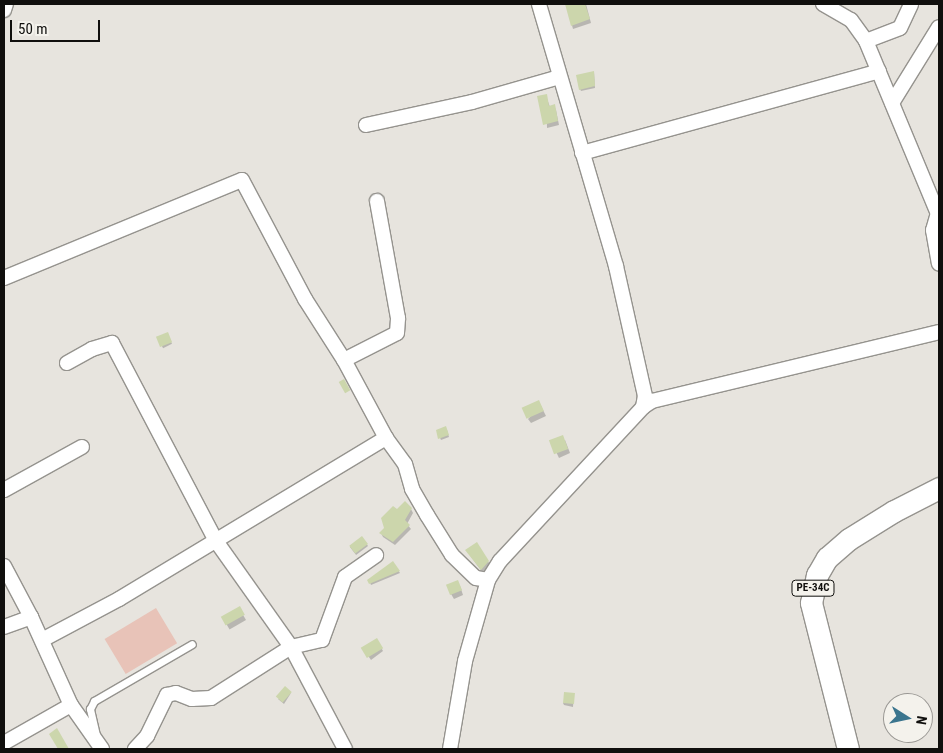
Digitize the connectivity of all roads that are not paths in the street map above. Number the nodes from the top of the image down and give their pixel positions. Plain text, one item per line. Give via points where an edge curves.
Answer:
1 (6, 4) edge
2 (539, 4) edge
3 (823, 4) edge
4 (911, 4) edge
5 (4, 10) edge
6 (939, 27) edge
7 (866, 41) junction
8 (879, 71) junction
9 (558, 77) junction
10 (892, 103) junction
11 (366, 125) dead end
12 (582, 153) junction
13 (377, 201) dead end
14 (939, 214) edge
15 (939, 263) edge
16 (4, 278) edge
17 (939, 332) edge
18 (344, 360) junction
19 (67, 363) dead end
20 (643, 407) junction
21 (386, 438) junction
22 (82, 447) dead end
23 (939, 488) edge
24 (4, 490) edge
25 (216, 540) junction
26 (376, 555) dead end
27 (4, 566) edge
28 (488, 580) junction
29 (32, 617) junction
30 (4, 626) edge
31 (42, 640) junction
32 (192, 644) dead end
33 (291, 647) junction
34 (70, 705) junction
35 (454, 735) junction
36 (4, 743) edge
37 (100, 747) edge
38 (136, 749) edge
39 (345, 749) edge
40 (450, 749) edge
41 (460, 749) edge
42 (848, 749) edge

1 - 5 street
2 - 9 street
3 - 7 street via 851,20
4 - 7 street via 900,28
6 - 10 street
7 - 8 street
8 - 10 street
8 - 12 street
9 - 11 street via 472,102
9 - 12 street
10 - 14 street
12 - 20 street via 620,286 643,382
13 - 18 street via 398,318 397,333
14 - 15 street via 933,230
16 - 18 street via 242,180 305,299
17 - 20 street via 652,401
18 - 21 street
19 - 25 street via 92,349 112,343
20 - 28 street via 500,561
21 - 25 street
21 - 28 street via 405,464 412,489 452,555 476,578
22 - 24 street
23 - 42 main road, PE-34C via 849,539 827,558 816,575 811,603
25 - 31 street via 119,600
25 - 33 street
26 - 33 street via 345,577 322,640
27 - 29 street
28 - 35 street via 465,661
29 - 30 street
29 - 31 street
31 - 34 street
32 - 37 lane via 94,701 90,709
33 - 38 street via 211,698 192,699 176,693 167,695 147,736
33 - 39 street
34 - 36 street
34 - 37 street
35 - 40 street
35 - 41 street

